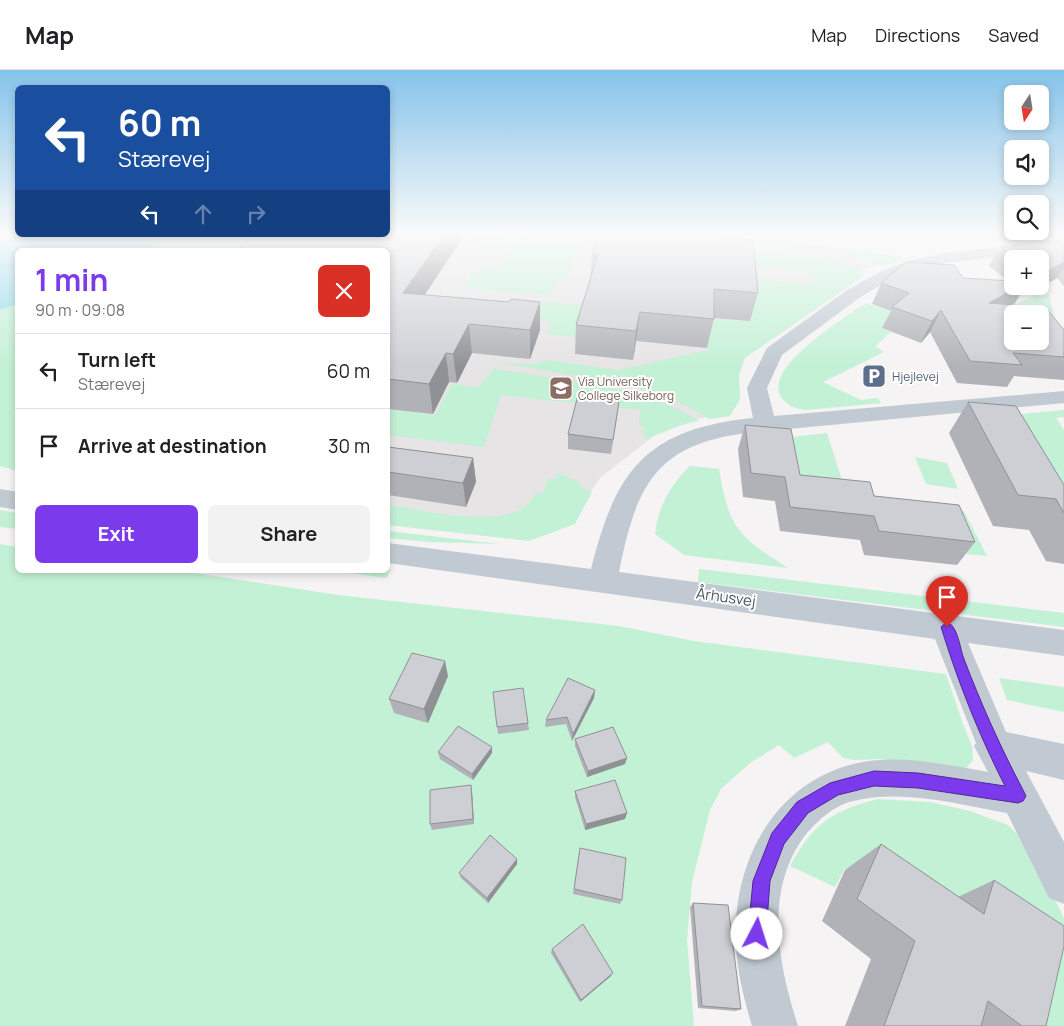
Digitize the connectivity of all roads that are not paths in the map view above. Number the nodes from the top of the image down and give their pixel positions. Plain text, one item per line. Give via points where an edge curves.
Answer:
1 (881, 279) edge
2 (1064, 397) edge
3 (765, 424) junction
4 (0, 498) edge
5 (15, 500) edge
6 (390, 553) edge
7 (603, 581) junction
8 (947, 627) junction
9 (1064, 643) edge
10 (992, 746) junction
11 (1064, 762) edge
12 (1018, 796) junction
13 (1064, 883) edge
14 (775, 1026) edge

1 - 3 street via 853,294 774,352 757,388
2 - 3 street
3 - 7 street via 692,437 659,457 644,471 626,499
4 - 5 street
6 - 7 street, Århusvej
7 - 8 street, Århusvej
8 - 9 street, Århusvej
8 - 10 street
10 - 11 street
10 - 12 street
12 - 13 street
12 - 14 street via 918,781 874,779 836,788 802,808 777,839 761,881 757,934 766,995

